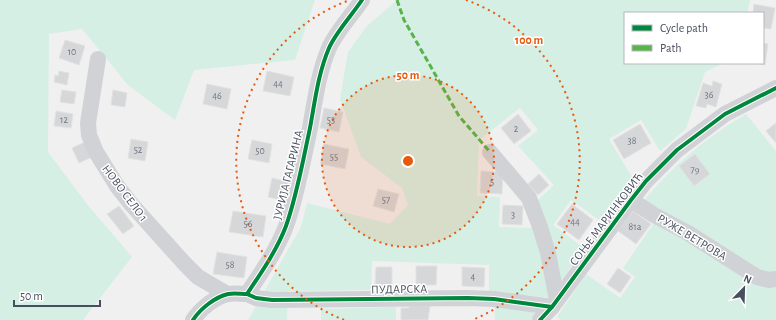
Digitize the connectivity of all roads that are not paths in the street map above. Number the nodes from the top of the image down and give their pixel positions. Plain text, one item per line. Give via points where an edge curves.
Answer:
1 (362, 0) edge
2 (98, 59) dead end
3 (776, 88) edge
4 (490, 152) dead end
5 (631, 200) junction
6 (776, 279) edge
7 (227, 294) junction
8 (247, 294) junction
9 (554, 304) junction
10 (193, 320) edge
11 (540, 320) edge

1 - 8 street, ЈУРИЈА ГАГАРИНА via 330,47 318,80 286,226
2 - 7 street, НОВО СЕЛО 1 via 88,123 89,135 96,152 131,204 184,264 198,277
3 - 5 street, СОЊЕ МАРИНКОВИЋ via 725,114 694,136 661,165
4 - 9 street via 529,198 548,252
5 - 6 street, РУЖЕ ВЕТРОВА via 757,276 769,280
5 - 9 street, СОЊЕ МАРИНКОВИЋ
7 - 8 street
7 - 10 street via 207,305
8 - 9 street, ПУДАРСКА via 272,300 494,299
9 - 11 street, СОЊЕ МАРИНКОВИЋ

